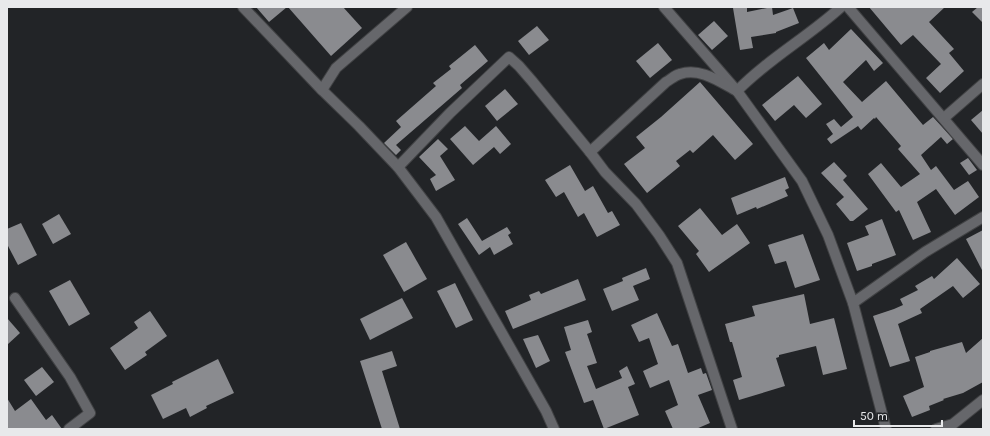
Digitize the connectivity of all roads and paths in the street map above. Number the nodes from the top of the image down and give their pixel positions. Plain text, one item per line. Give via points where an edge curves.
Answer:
1 (243, 7) edge
2 (407, 7) edge
3 (664, 7) edge
4 (841, 7) edge
5 (848, 7) edge
6 (983, 84) edge
7 (322, 90) junction
8 (737, 91) junction
9 (944, 118) junction
10 (590, 152) junction
11 (983, 165) edge
12 (398, 167) junction
13 (983, 217) edge
14 (16, 298) dead end
15 (853, 303) junction
16 (983, 400) edge
17 (955, 426) edge
18 (69, 429) edge
19 (554, 429) edge
20 (732, 429) edge
21 (886, 429) edge
22 (936, 429) edge

1 - 7 street
2 - 7 street via 336,68
3 - 8 street
4 - 8 street via 825,22 753,74
5 - 9 street
6 - 9 street
7 - 12 street
8 - 10 street via 710,76 693,72 679,74 666,82
8 - 15 street via 802,182 828,235
9 - 11 street
10 - 12 street via 509,57
10 - 20 street via 605,172 636,204 660,235 677,263
12 - 19 street via 436,217
13 - 15 street via 925,252
14 - 18 street via 70,377 90,413
15 - 21 street
16 - 17 street
17 - 22 street

